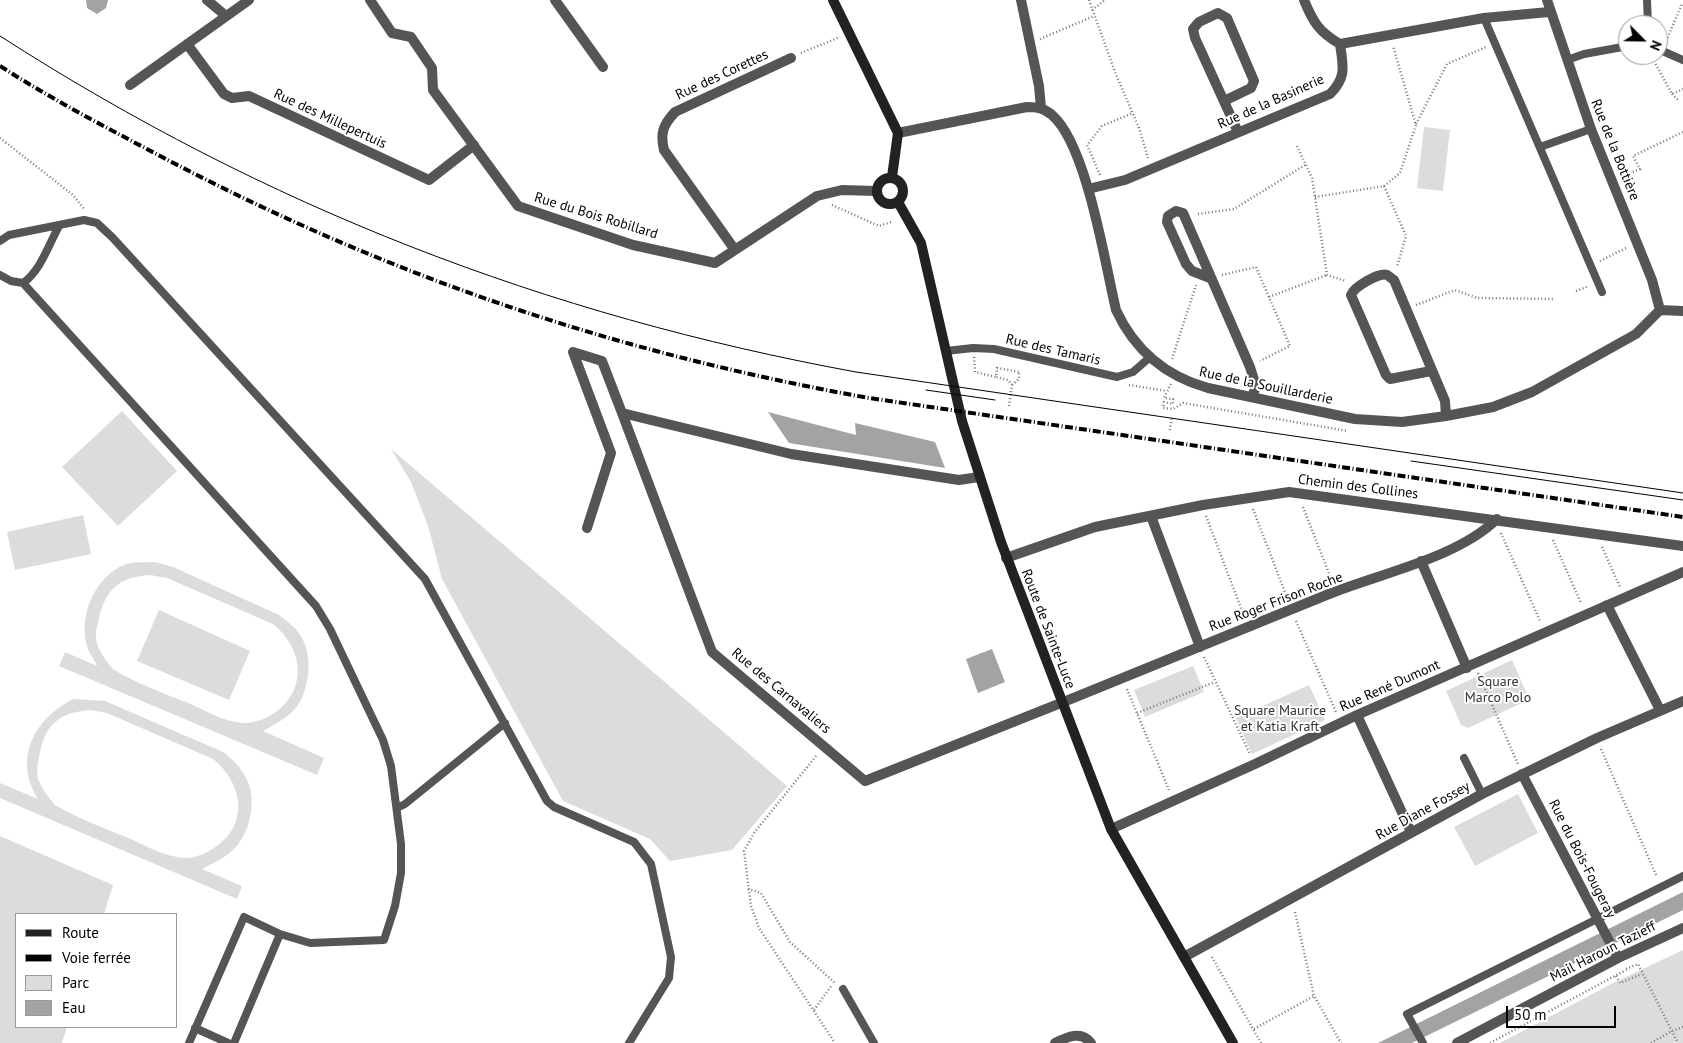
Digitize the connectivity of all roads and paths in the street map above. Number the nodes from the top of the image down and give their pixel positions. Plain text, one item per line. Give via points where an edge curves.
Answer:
1 (207, 0) edge
2 (249, 0) edge
3 (370, 0) edge
4 (555, 0) edge
5 (833, 0) edge
6 (1022, 0) edge
7 (1089, 0) edge
8 (1105, 0) edge
9 (1304, 0) edge
10 (1547, 0) edge
11 (1647, 0) edge
12 (1682, 4) edge
13 (1092, 10) junction
14 (1549, 12) junction
15 (1648, 15) edge
16 (226, 16) junction
17 (1094, 16) junction
18 (1484, 18) junction
19 (850, 33) junction
20 (1668, 33) edge
21 (1390, 35) junction
22 (1030, 41) junction
23 (1495, 43) junction
24 (187, 44) junction
25 (1340, 44) junction
26 (1618, 48) edge
27 (1668, 53) edge
28 (791, 58) joint
29 (1567, 60) junction
30 (1683, 60) edge
31 (1656, 65) edge
32 (603, 67) dead end
33 (130, 85) dead end
34 (1683, 89) edge
35 (1672, 94) junction
36 (1678, 100) dead end
37 (1224, 101) junction
38 (1041, 108) junction
39 (1133, 113) junction
40 (1416, 125) junction
41 (1591, 129) junction
42 (1238, 132) junction
43 (1683, 132) edge
44 (898, 133) junction
45 (0, 138) edge
46 (474, 145) junction
47 (1297, 146) dead end
48 (1540, 147) junction
49 (1305, 164) junction
50 (1151, 169) junction
51 (892, 177) junction
52 (1612, 181) junction
53 (1104, 186) junction
54 (1384, 186) junction
55 (1088, 189) junction
56 (876, 192) junction
57 (1315, 197) junction
58 (898, 202) junction
59 (831, 204) dead end
60 (1184, 216) junction
61 (90, 222) junction
62 (891, 222) dead end
63 (59, 226) junction
64 (0, 241) edge
65 (1637, 242) junction
66 (735, 250) junction
67 (1600, 261) dead end
68 (1199, 274) junction
69 (0, 275) edge
70 (1327, 275) junction
71 (1210, 278) junction
72 (1394, 280) junction
73 (22, 284) junction
74 (1358, 286) junction
75 (1602, 292) dead end
76 (1269, 297) junction
77 (1555, 299) dead end
78 (1406, 309) junction
79 (1660, 310) junction
80 (1683, 311) edge
81 (973, 348) junction
82 (946, 351) junction
83 (1149, 358) junction
84 (1022, 363) dead end
85 (1250, 367) junction
86 (1165, 370) junction
87 (1431, 371) junction
88 (1020, 372) junction
89 (996, 377) junction
90 (1012, 385) junction
91 (1167, 391) dead end
92 (1252, 397) junction
93 (1009, 406) dead end
94 (622, 413) junction
95 (1172, 416) dead end
96 (1446, 416) junction
97 (1170, 430) dead end
98 (1349, 431) dead end
99 (979, 477) junction
100 (1302, 504) dead end
101 (1253, 510) dead end
102 (1150, 516) junction
103 (1207, 518) dead end
104 (1497, 519) junction
105 (1550, 526) junction
106 (587, 528) dead end
107 (1596, 534) junction
108 (1683, 546) edge
109 (1006, 558) junction
110 (1421, 561) junction
111 (1683, 572) edge
112 (1336, 592) junction
113 (1624, 597) junction
114 (1606, 605) junction
115 (1292, 610) junction
116 (1586, 615) junction
117 (1248, 627) junction
118 (1546, 634) junction
119 (1200, 647) junction
120 (1471, 666) junction
121 (1123, 678) junction
122 (1215, 682) junction
123 (1683, 701) edge
124 (1061, 703) junction
125 (1660, 710) junction
126 (1137, 713) junction
127 (1357, 715) junction
128 (1341, 722) junction
129 (505, 723) junction
130 (1596, 738) junction
131 (824, 745) junction
132 (1464, 758) dead end
133 (1255, 764) junction
134 (1522, 774) junction
135 (1482, 794) junction
136 (1173, 800) junction
137 (397, 808) junction
138 (1111, 829) junction
139 (1412, 832) junction
140 (1683, 876) edge
141 (1661, 886) junction
142 (748, 889) junction
143 (1296, 912) dead end
144 (1597, 918) junction
145 (1683, 928) edge
146 (280, 934) junction
147 (1184, 957) junction
148 (1212, 957) dead end
149 (1618, 958) junction
150 (1626, 970) junction
151 (1642, 974) junction
152 (1616, 976) junction
153 (835, 982) junction
154 (843, 990) joint
155 (1314, 996) junction
156 (814, 1010) junction
157 (1683, 1027) edge
158 (195, 1028) junction
159 (1254, 1029) junction
160 (1672, 1030) junction
161 (189, 1043) edge
162 (228, 1043) edge
163 (234, 1043) edge
164 (629, 1043) edge
165 (835, 1043) edge
166 (874, 1043) edge
167 (1055, 1043) edge
168 (1091, 1043) edge
169 (1233, 1043) edge
170 (1261, 1043) edge
171 (1341, 1043) edge
172 (1423, 1043) edge
173 (1457, 1043) edge
174 (1490, 1043) edge
175 (1650, 1043) edge
176 (1678, 1043) edge

1 - 16 street
2 - 16 street
3 - 46 street, Rue du Bois Robillard via 392,33 411,38 432,68 433,90
4 - 32 street
5 - 19 street
6 - 22 street
7 - 13 path
8 - 13 path
9 - 25 street via 1312,19 1325,36
10 - 14 street, Rue de la Bottière
11 - 15 lane
12 - 20 path
13 - 17 path
14 - 18 street
14 - 29 street, Rue de la Bottière
16 - 24 street
17 - 22 path
17 - 39 path
18 - 21 street
18 - 23 lane
19 - 28 path, Rue des Corettes
19 - 44 street
21 - 25 street
21 - 40 path
22 - 38 street
23 - 40 path via 1447,64
23 - 48 lane
24 - 33 street
24 - 46 street, Rue des Millepertuis via 224,94 232,98 248,96 429,180
25 - 42 street, Rue de la Basinerie via 1343,72 1340,84 1330,94
26 - 29 lane
27 - 30 lane
28 - 66 street, Rue des Corettes via 676,112 660,136 664,150
29 - 41 street, Rue de la Bottière
31 - 35 path
34 - 35 path
35 - 36 path
37 - 37 street via 1251,88 1254,81 1227,18 1218,13 1194,28 1195,38
37 - 42 street
38 - 44 street via 1018,108
38 - 55 street, Rue de la Souillarderie via 1054,116 1082,167
39 - 50 path
39 - 53 path via 1102,126 1087,145
40 - 54 path via 1400,172
41 - 48 lane
41 - 52 street, Rue de la Bottière
42 - 50 street, Rue de la Basinerie
43 - 52 path via 1634,156 1640,169
44 - 51 street
45 - 61 path via 73,195
46 - 66 street, Rue du Bois Robillard via 518,206 632,245 716,263
47 - 49 path
48 - 75 lane
49 - 57 path via 1312,178
49 - 60 path via 1234,209
50 - 53 street, Rue de la Basinerie
51 - 56 street via 881,181
51 - 58 street via 904,190
52 - 65 street, Rue de la Bottière
53 - 55 street, Rue de la Basinerie
54 - 57 path
54 - 72 path via 1406,236
55 - 83 street, Rue de la Souillarderie via 1116,310 1125,330
56 - 58 street via 886,204
56 - 66 street, Rue du Bois Robillard via 842,190 817,196
57 - 70 path
58 - 82 street, Route de Sainte-Luce via 921,244
59 - 62 path via 879,226
60 - 68 street via 1176,211 1168,216 1167,222 1186,264
60 - 71 street
61 - 63 lane via 71,221
61 - 129 lane via 97,223 112,237 425,579
63 - 64 lane via 8,235
63 - 73 lane via 36,271
65 - 67 path
65 - 79 street, Rue de la Bottière
68 - 71 street
68 - 86 path via 1172,361
69 - 73 lane
70 - 74 path
70 - 76 path
71 - 76 path via 1256,267
71 - 85 street
72 - 74 street via 1382,274
72 - 78 street
73 - 137 lane via 316,606 383,740 391,766
74 - 87 street via 1351,295 1386,375 1390,379
76 - 85 path via 1290,346
77 - 78 path via 1477,298 1455,290
78 - 87 street
79 - 80 street
79 - 96 street, Rue de la Souillarderie via 1636,334 1532,392 1494,407
81 - 82 lane, Rue des Tamaris
81 - 83 lane, Rue des Tamaris via 994,349 1117,377 1134,372
81 - 89 path via 975,372
82 - 99 street, Route de Sainte-Luce via 962,422
83 - 86 street, Rue de la Souillarderie
84 - 88 path
85 - 92 street via 1256,386
86 - 92 street, Rue de la Souillarderie via 1192,384
87 - 96 street via 1445,401
88 - 89 path via 997,368
88 - 90 path via 1019,380
89 - 90 path via 1008,380
90 - 93 path
91 - 98 path via 1164,398 1173,399 1173,404 1164,402 1163,408 1173,410 1183,404
92 - 96 street, Rue de la Souillarderie via 1355,419 1402,422
94 - 99 street via 791,454 959,480
94 - 106 street, Rue des Carnavaliers via 602,361 573,352 611,453
94 - 131 street, Rue des Carnavaliers via 712,652
95 - 97 path
99 - 109 street, Route de Sainte-Luce
100 - 112 path
101 - 115 path
102 - 104 street, Chemin des Collines via 1289,492
102 - 109 street, Chemin des Collines via 1095,527
102 - 119 street
103 - 117 path
104 - 105 street, Chemin des Collines
104 - 110 street, Rue Roger Frison Roche via 1478,536
104 - 118 path
105 - 107 street, Chemin des Collines
105 - 116 path via 1550,535
107 - 108 street, Chemin des Collines
107 - 113 path
109 - 124 street, Route de Sainte-Luce
110 - 112 street, Rue Roger Frison Roche
110 - 120 street
111 - 113 street, Rue René Dumont
112 - 115 street, Rue Roger Frison Roche
113 - 114 street, Rue René Dumont
114 - 116 street, Rue René Dumont
114 - 125 street
115 - 117 street, Rue Roger Frison Roche
115 - 128 path
116 - 118 street, Rue René Dumont
117 - 119 street, Rue Roger Frison Roche
118 - 120 street, Rue René Dumont
119 - 121 street, Rue Roger Frison Roche
119 - 122 path
120 - 127 street, Rue René Dumont
120 - 134 path
121 - 124 street, Rue Roger Frison Roche
121 - 126 path
122 - 126 path
122 - 133 path
123 - 125 street, Rue Diane Fossey
124 - 131 street, Rue des Carnavaliers via 865,781
124 - 138 street, Route de Sainte-Luce
125 - 130 street, Rue Diane Fossey
126 - 136 path
127 - 128 street, Rue René Dumont
127 - 139 street
128 - 133 street, Rue René Dumont
129 - 137 lane
129 - 164 lane via 554,807 634,842 651,864 671,957 671,971
130 - 134 street, Rue Diane Fossey
130 - 141 path
131 - 142 path via 754,833 744,851
132 - 135 lane
133 - 136 street, Rue René Dumont
134 - 135 street, Rue Diane Fossey
134 - 144 street, Rue du Bois-Fougeray
135 - 139 street, Rue Diane Fossey
136 - 138 street, Rue René Dumont
137 - 146 lane via 401,873 384,940 310,943
138 - 147 street, Route de Sainte-Luce
139 - 147 street, Rue Diane Fossey
140 - 141 lane
141 - 144 lane
142 - 153 path via 761,893 790,942
142 - 156 path via 759,928
143 - 155 path
144 - 149 street, Rue du Bois-Fougeray
144 - 172 lane via 1407,1014
145 - 149 street, Mail Haroun Tazieff
146 - 158 lane via 244,917
146 - 163 lane
147 - 169 street, Route de Sainte-Luce
148 - 159 path
149 - 150 path
149 - 173 street, Mail Haroun Tazieff
150 - 151 path via 1638,964
150 - 152 path
151 - 152 path via 1620,982
151 - 160 path
152 - 174 path
153 - 154 path
153 - 156 path
154 - 166 lane
155 - 159 path
155 - 171 path
156 - 165 path
157 - 160 path
158 - 161 lane
158 - 162 lane
159 - 170 path
160 - 175 path
160 - 176 path
167 - 168 street via 1068,1036 1080,1035

